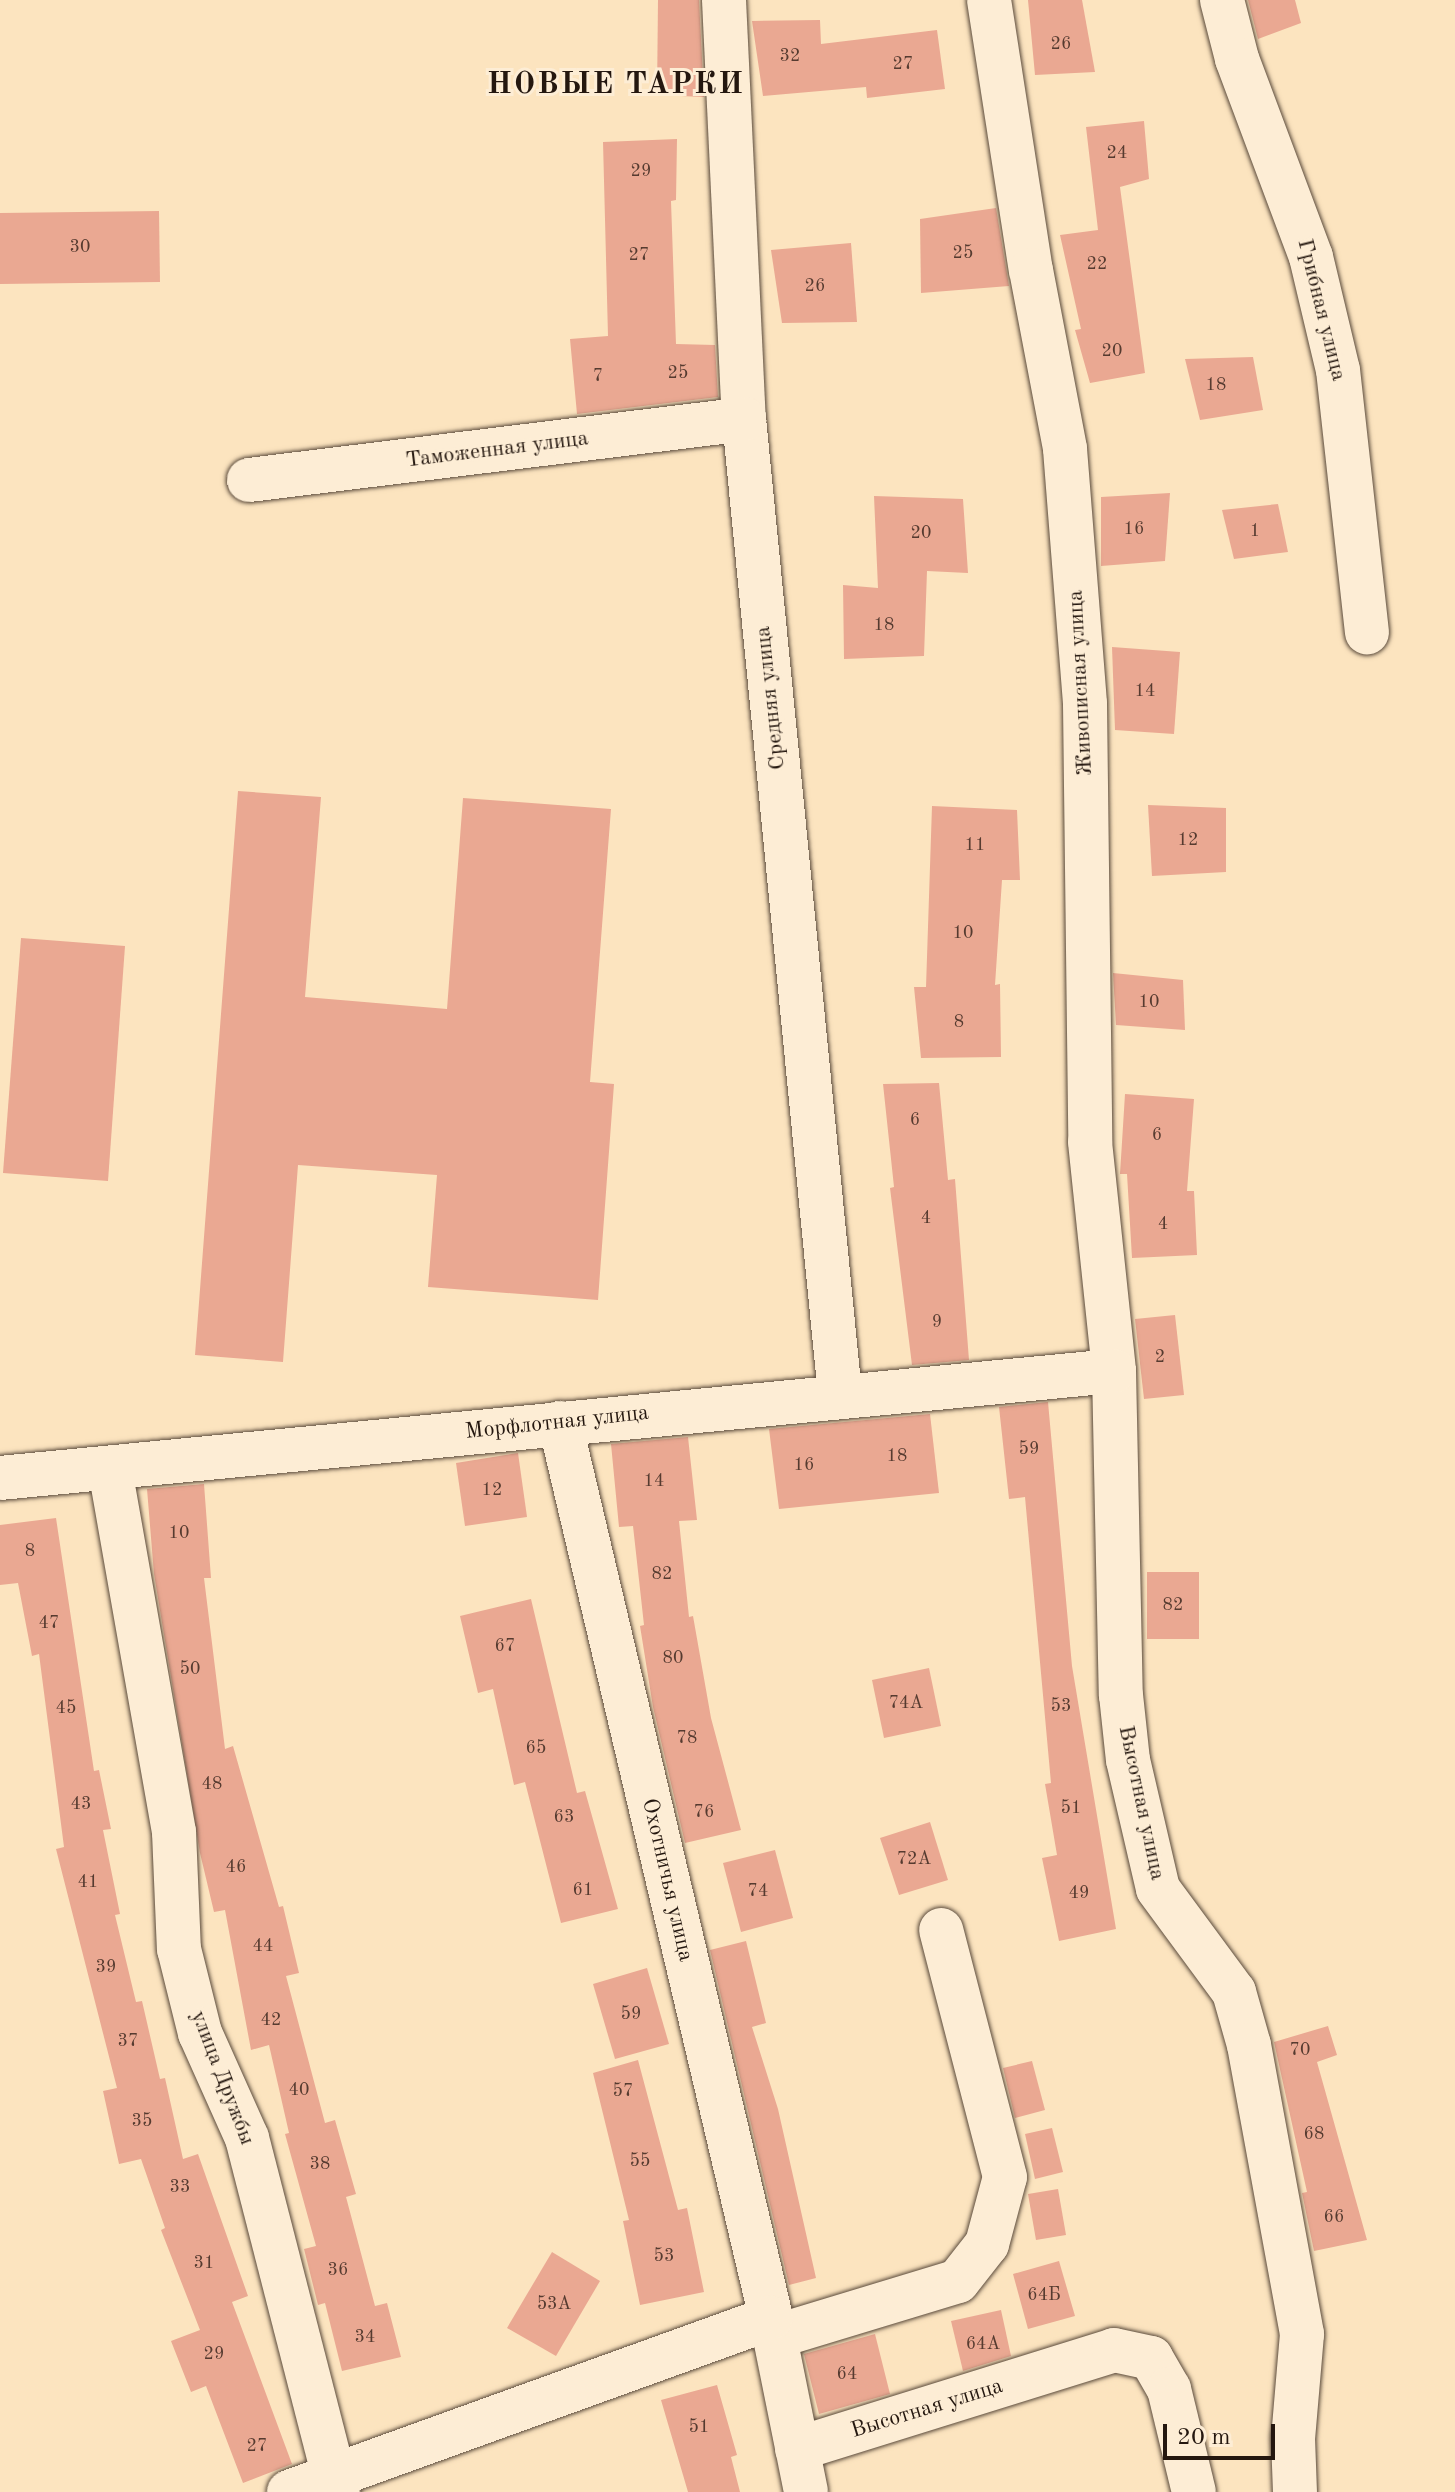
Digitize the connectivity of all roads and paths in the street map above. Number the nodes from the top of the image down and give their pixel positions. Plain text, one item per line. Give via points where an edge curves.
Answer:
1 (724, 0) edge
2 (989, 0) edge
3 (1222, 0) edge
4 (744, 419) junction
5 (249, 480) dead end
6 (1367, 632) dead end
7 (1114, 1371) junction
8 (840, 1394) junction
9 (560, 1423) junction
10 (110, 1469) junction
11 (0, 1478) edge
12 (941, 1930) dead end
13 (773, 2327) junction
14 (797, 2449) junction
15 (336, 2483) edge
16 (289, 2492) edge
17 (806, 2492) edge
18 (1194, 2492) edge
19 (1295, 2492) edge

1 - 4 street, Средняя улица
2 - 7 street, Живописная улица via 1065,449 1085,704 1090,1142
3 - 6 street, Грибная улица via 1237,59 1311,257 1338,370
4 - 5 street, Таможенная улица
4 - 8 street, Средняя улица
7 - 8 street, Морфлотная улица
7 - 19 street, Высотная улица via 1121,1695 1128,1760 1158,1889 1234,1992 1249,2045 1302,2334 1293,2438
8 - 9 street, Морфлотная улица
9 - 10 street, Морфлотная улица
9 - 13 street, Охотничья улица
10 - 11 street, Морфлотная улица
10 - 15 street, улица Дружбы via 174,1832 179,1949 200,2033 247,2138
12 - 13 street via 1005,2177 987,2244 958,2281
13 - 14 street, Охотничья улица
13 - 15 street
14 - 17 street, Охотничья улица
14 - 18 street, Высотная улица via 1114,2350 1151,2358 1169,2389
15 - 16 street

